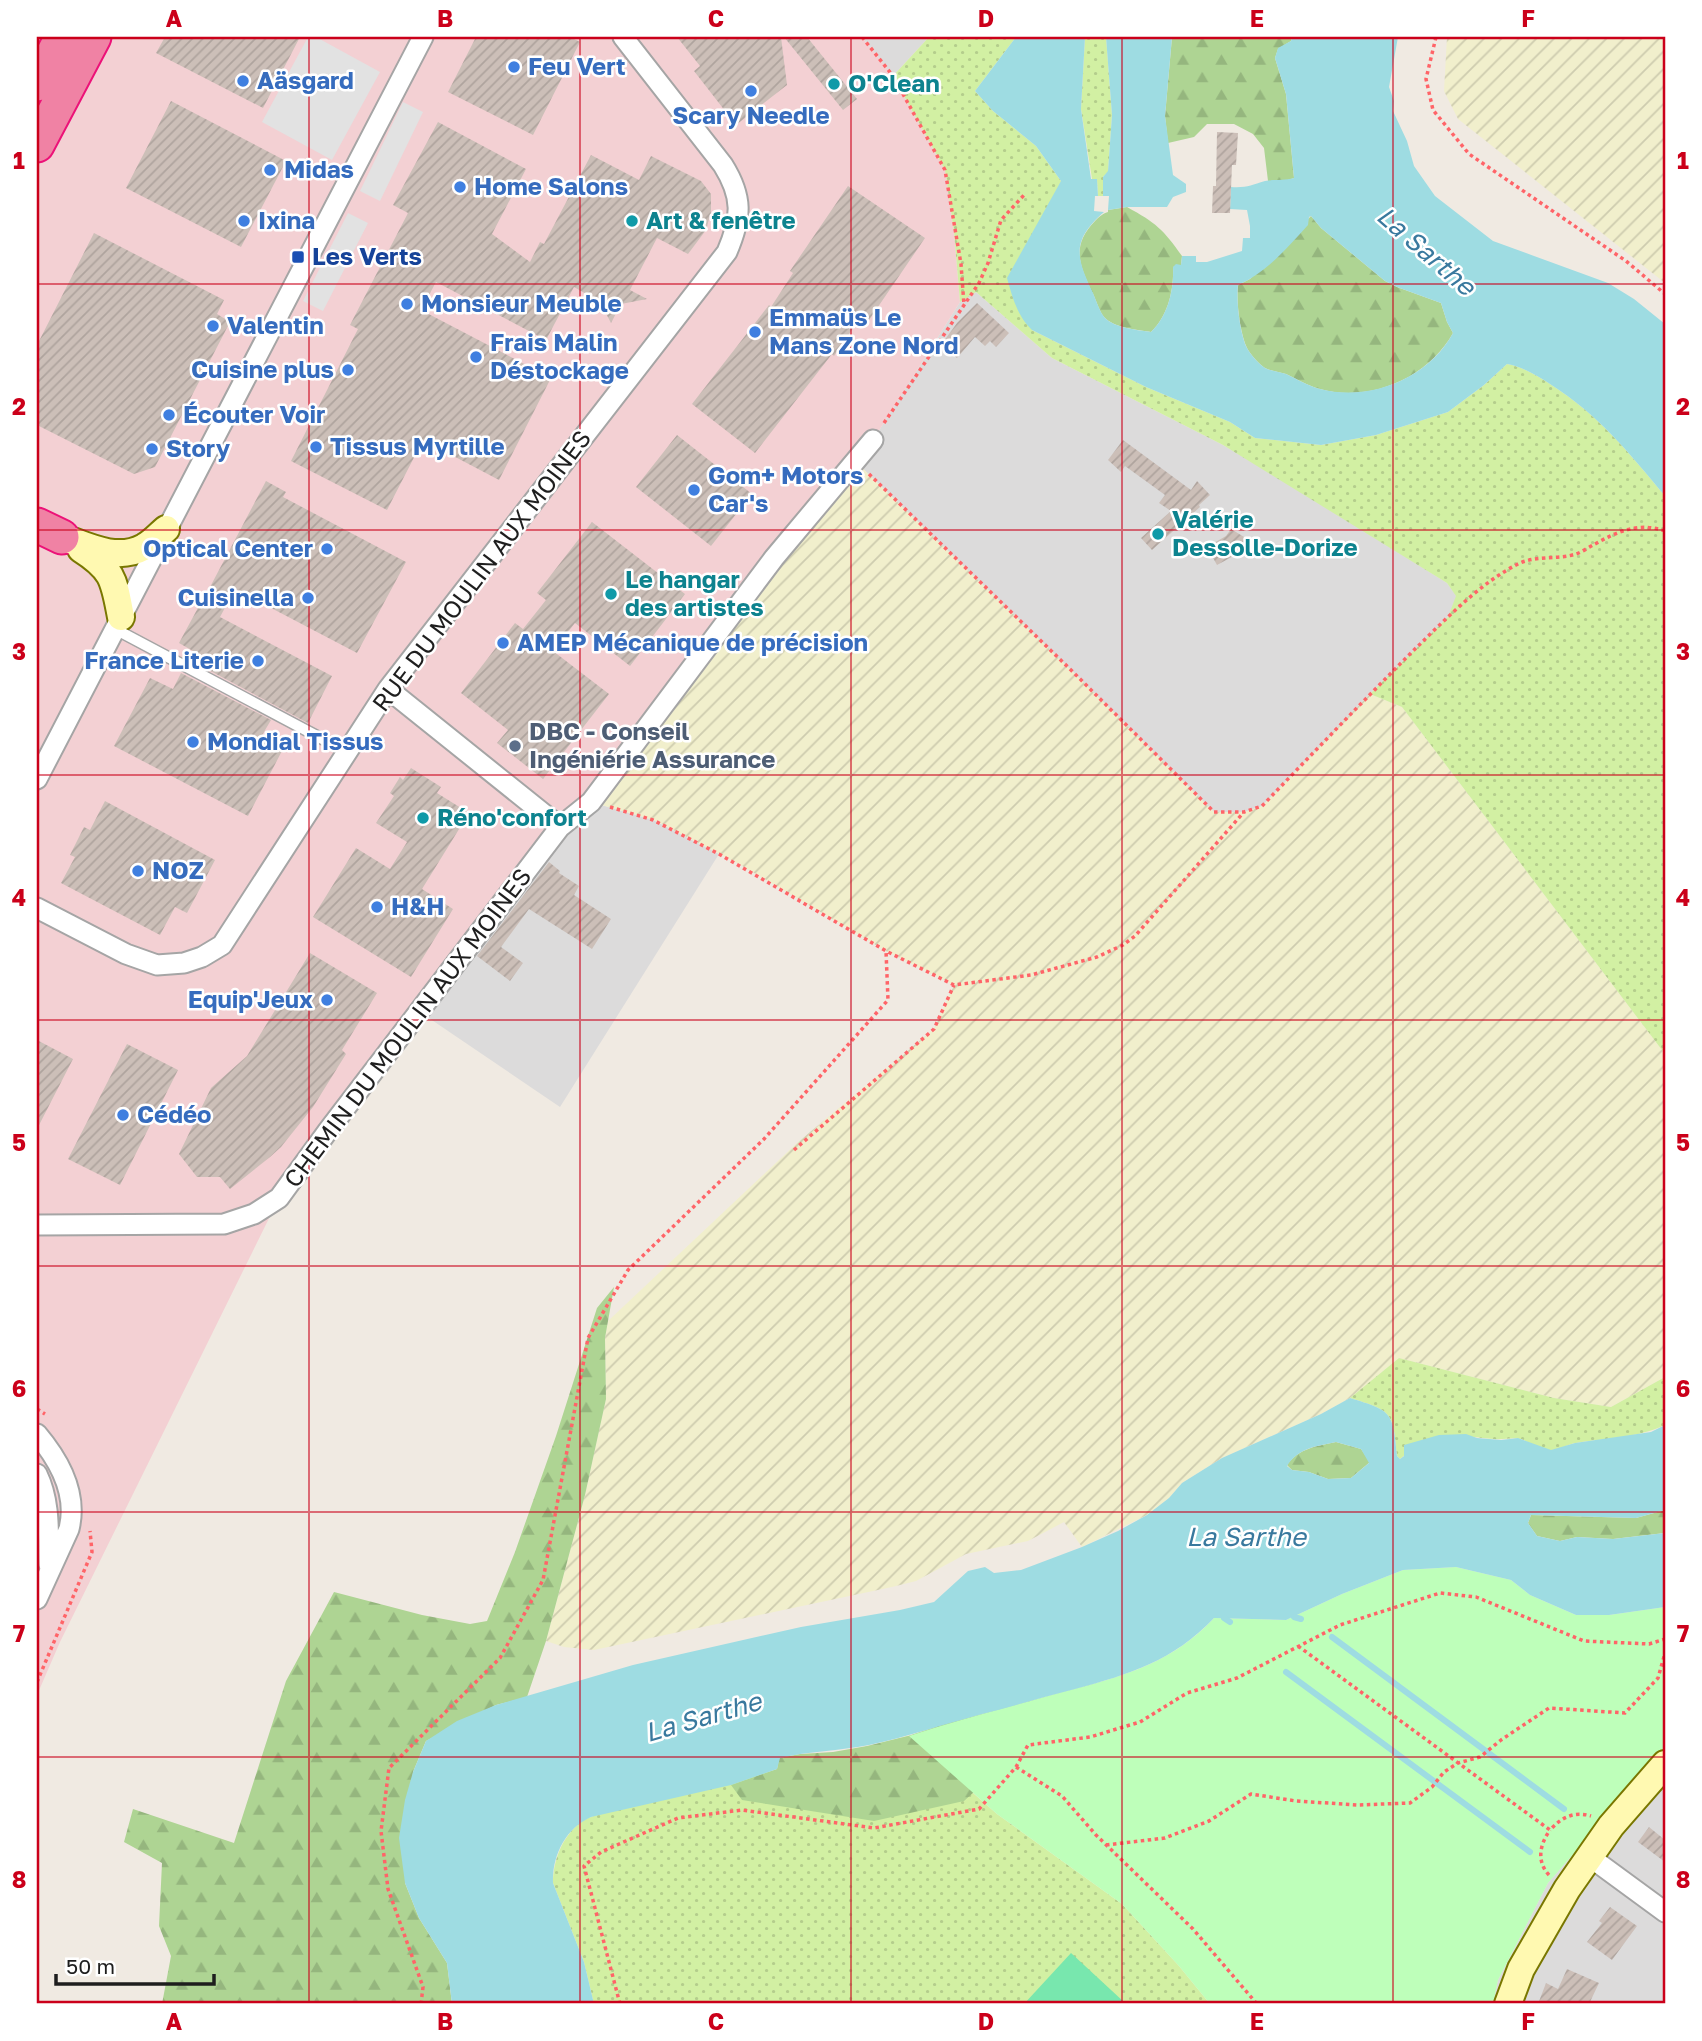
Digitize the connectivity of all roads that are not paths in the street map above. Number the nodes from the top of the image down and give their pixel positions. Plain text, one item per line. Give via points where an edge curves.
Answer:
1 (48, 37) edge
2 (62, 37) edge
3 (96, 37) edge
4 (423, 37) edge
5 (623, 37) edge
6 (37, 51) edge
7 (48, 93) edge
8 (37, 145) edge
9 (873, 440) road end
10 (166, 529) junction
11 (49, 531) edge
12 (118, 623) junction
13 (388, 690) junction
14 (347, 752) junction
15 (37, 779) edge
16 (560, 827) junction
17 (37, 908) edge
18 (37, 1225) edge
19 (37, 1434) edge
20 (37, 1474) edge
21 (49, 1571) junction
22 (37, 1599) edge
23 (1665, 1763) edge
24 (1590, 1857) junction
25 (1665, 1912) edge
26 (1508, 2004) edge

1 - 6 highway
2 - 7 highway
3 - 7 highway
4 - 10 street
5 - 13 street, RUE DU MOULIN AUX MOINES via 734,183 737,230 727,252
7 - 8 highway
9 - 16 street, CHEMIN DU MOULIN AUX MOINES via 774,558 591,802
10 - 11 street via 144,547 120,553 104,552
10 - 12 street
11 - 12 street via 95,558 109,573
12 - 14 lane
12 - 15 street
13 - 14 street, RUE DU MOULIN AUX MOINES
13 - 16 street
14 - 17 street, RUE DU MOULIN AUX MOINES via 222,945 202,957 184,964 157,965
16 - 18 street, CHEMIN DU MOULIN AUX MOINES via 279,1198 254,1214 224,1224
19 - 21 street via 61,1469 72,1503 69,1529
20 - 21 street via 48,1510
21 - 22 street
23 - 24 street
24 - 25 street
24 - 26 street via 1521,1969

